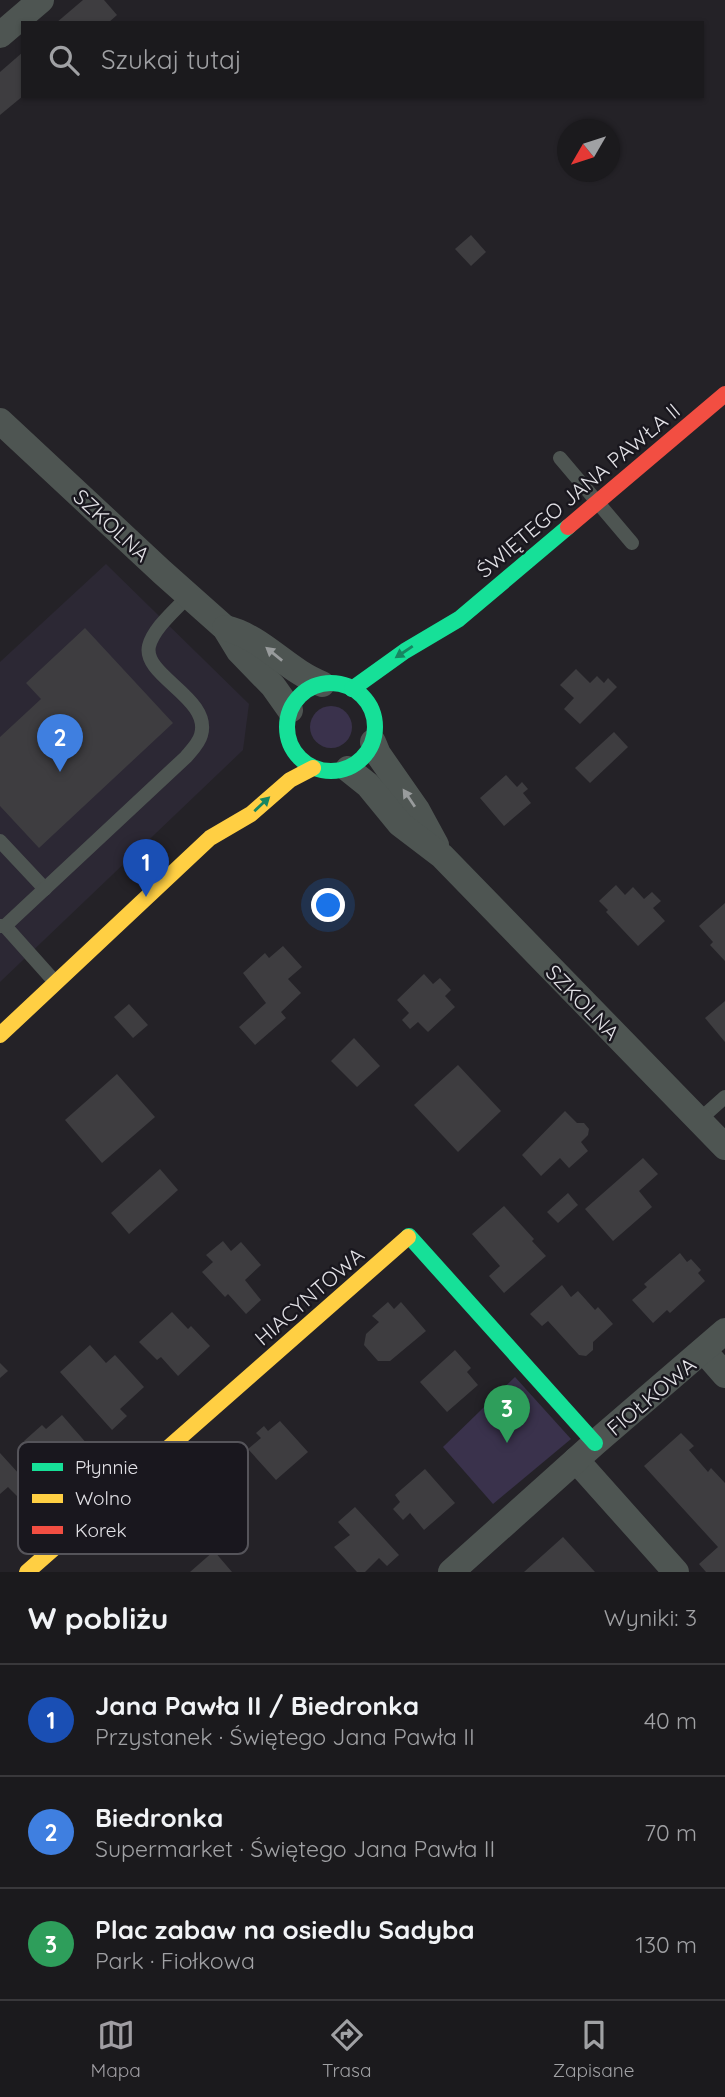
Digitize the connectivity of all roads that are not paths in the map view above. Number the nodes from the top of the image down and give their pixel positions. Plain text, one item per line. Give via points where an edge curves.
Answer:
1 (41, 0) edge
2 (0, 35) edge
3 (725, 394) edge
4 (0, 421) edge
5 (561, 458) dead end
6 (597, 502) junction
7 (632, 543) dead end
8 (189, 596) junction
9 (458, 619) junction
10 (225, 628) junction
11 (429, 654) dead end
12 (322, 684) junction
13 (352, 689) junction
14 (383, 704) dead end
15 (290, 710) junction
16 (374, 731) junction
17 (287, 737) junction
18 (275, 757) dead end
19 (313, 768) junction
20 (348, 769) junction
21 (229, 807) dead end
22 (210, 838) junction
23 (0, 841) edge
24 (442, 856) junction
25 (45, 889) junction
26 (3, 926) edge
27 (55, 983) junction
28 (0, 1035) edge
29 (725, 1097) edge
30 (698, 1121) junction
31 (725, 1147) edge
32 (725, 1331) edge
33 (704, 1351) junction
34 (725, 1375) edge
35 (175, 1442) edge
36 (585, 1452) junction
37 (47, 1554) edge
38 (27, 1572) edge
39 (451, 1572) edge
40 (676, 1572) edge

1 - 2 street
3 - 6 street, ŚWIĘTEGO JANA PAWŁA II
4 - 8 street, SZKOLNA
5 - 6 lane
6 - 7 lane
6 - 9 street, ŚWIĘTEGO JANA PAWŁA II
8 - 10 street, SZKOLNA
8 - 25 lane via 153,637 149,653 197,709 203,727 197,743
9 - 11 street, ŚWIĘTEGO JANA PAWŁA II
9 -> 13 street, ŚWIĘTEGO JANA PAWŁA II
12 -> 10 street, SZKOLNA via 292,669 244,632
10 - 15 street, SZKOLNA
12 - 13 street via 338,683
12 - 15 street via 309,689
13 - 16 street via 370,707
14 - 16 street
15 - 17 street
16 - 20 street via 358,762
24 -> 16 street, SZKOLNA via 378,754
17 - 18 street
17 - 19 street via 292,750
19 - 20 street via 325,772
22 -> 19 street
20 - 24 street, SZKOLNA via 368,785 400,824
21 - 22 street
22 - 27 street
23 - 25 lane
24 - 30 street, SZKOLNA
25 - 26 lane
26 - 27 lane
27 - 28 street
29 - 30 lane
30 - 31 street, SZKOLNA
32 - 33 street, FIOŁKOWA
33 - 34 street
33 - 36 street, FIOŁKOWA
35 - 36 street, HIACYNTOWA via 409,1236
36 - 39 street, FIOŁKOWA
36 - 40 street
37 - 38 street, HIACYNTOWA

